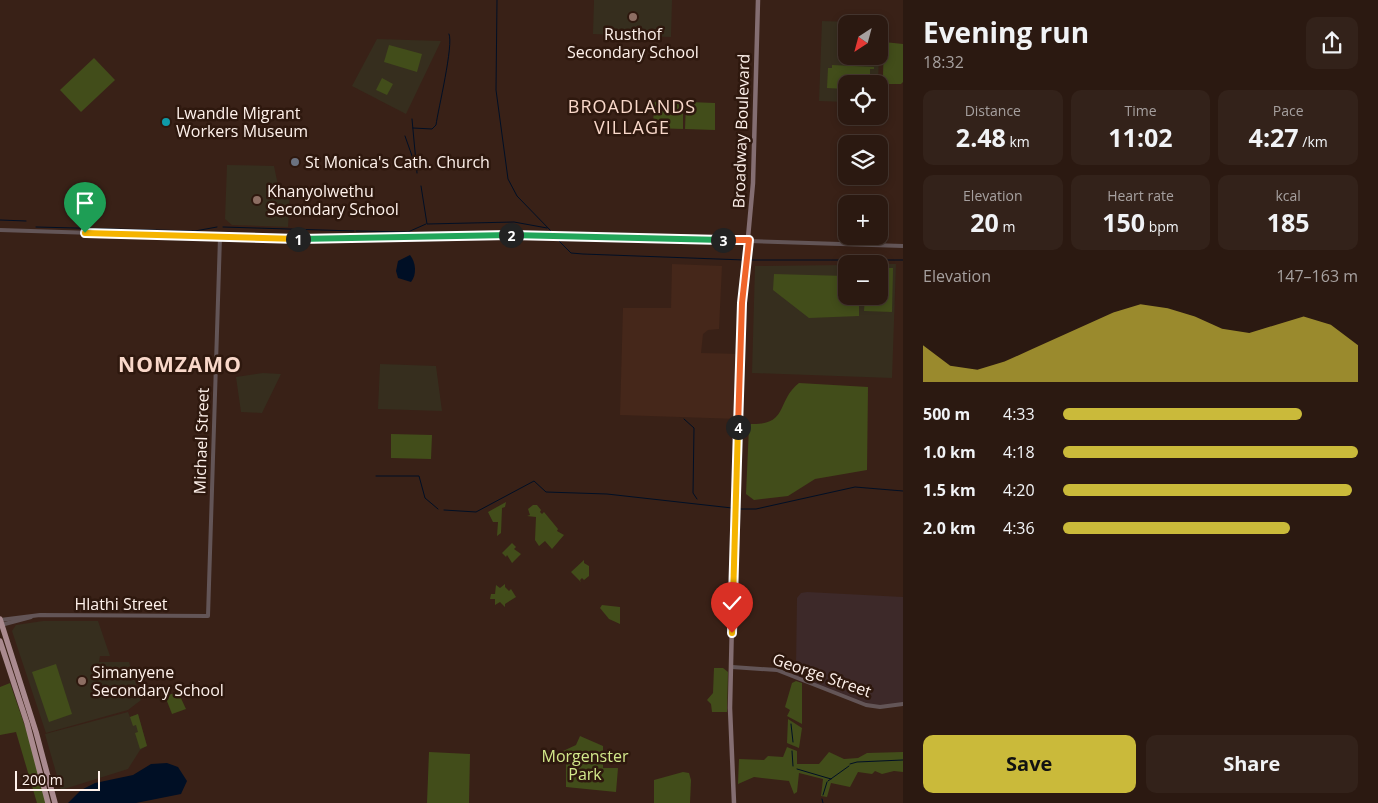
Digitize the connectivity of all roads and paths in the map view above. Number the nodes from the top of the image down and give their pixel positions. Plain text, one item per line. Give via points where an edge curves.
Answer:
1 (758, 0) edge
2 (1, 231) edge
3 (220, 237) junction
4 (749, 240) junction
5 (903, 246) edge
6 (208, 616) joint
7 (0, 622) edge
8 (0, 641) edge
9 (732, 667) junction
10 (903, 704) edge
11 (48, 803) edge
12 (55, 803) edge
13 (734, 803) edge

1 - 4 main road, Broadway Boulevard
2 - 3 street
3 - 4 street via 321,240 536,234
3 - 6 street, Michael Street
4 - 5 street
4 - 9 main road, Broadway Boulevard via 742,303
6 - 7 street, Hlathi Street via 33,616
7 - 12 highway
8 - 11 highway via 27,723
9 - 10 street, George Street via 777,670 866,705 886,707
9 - 13 main road, Broadway Boulevard via 730,708

